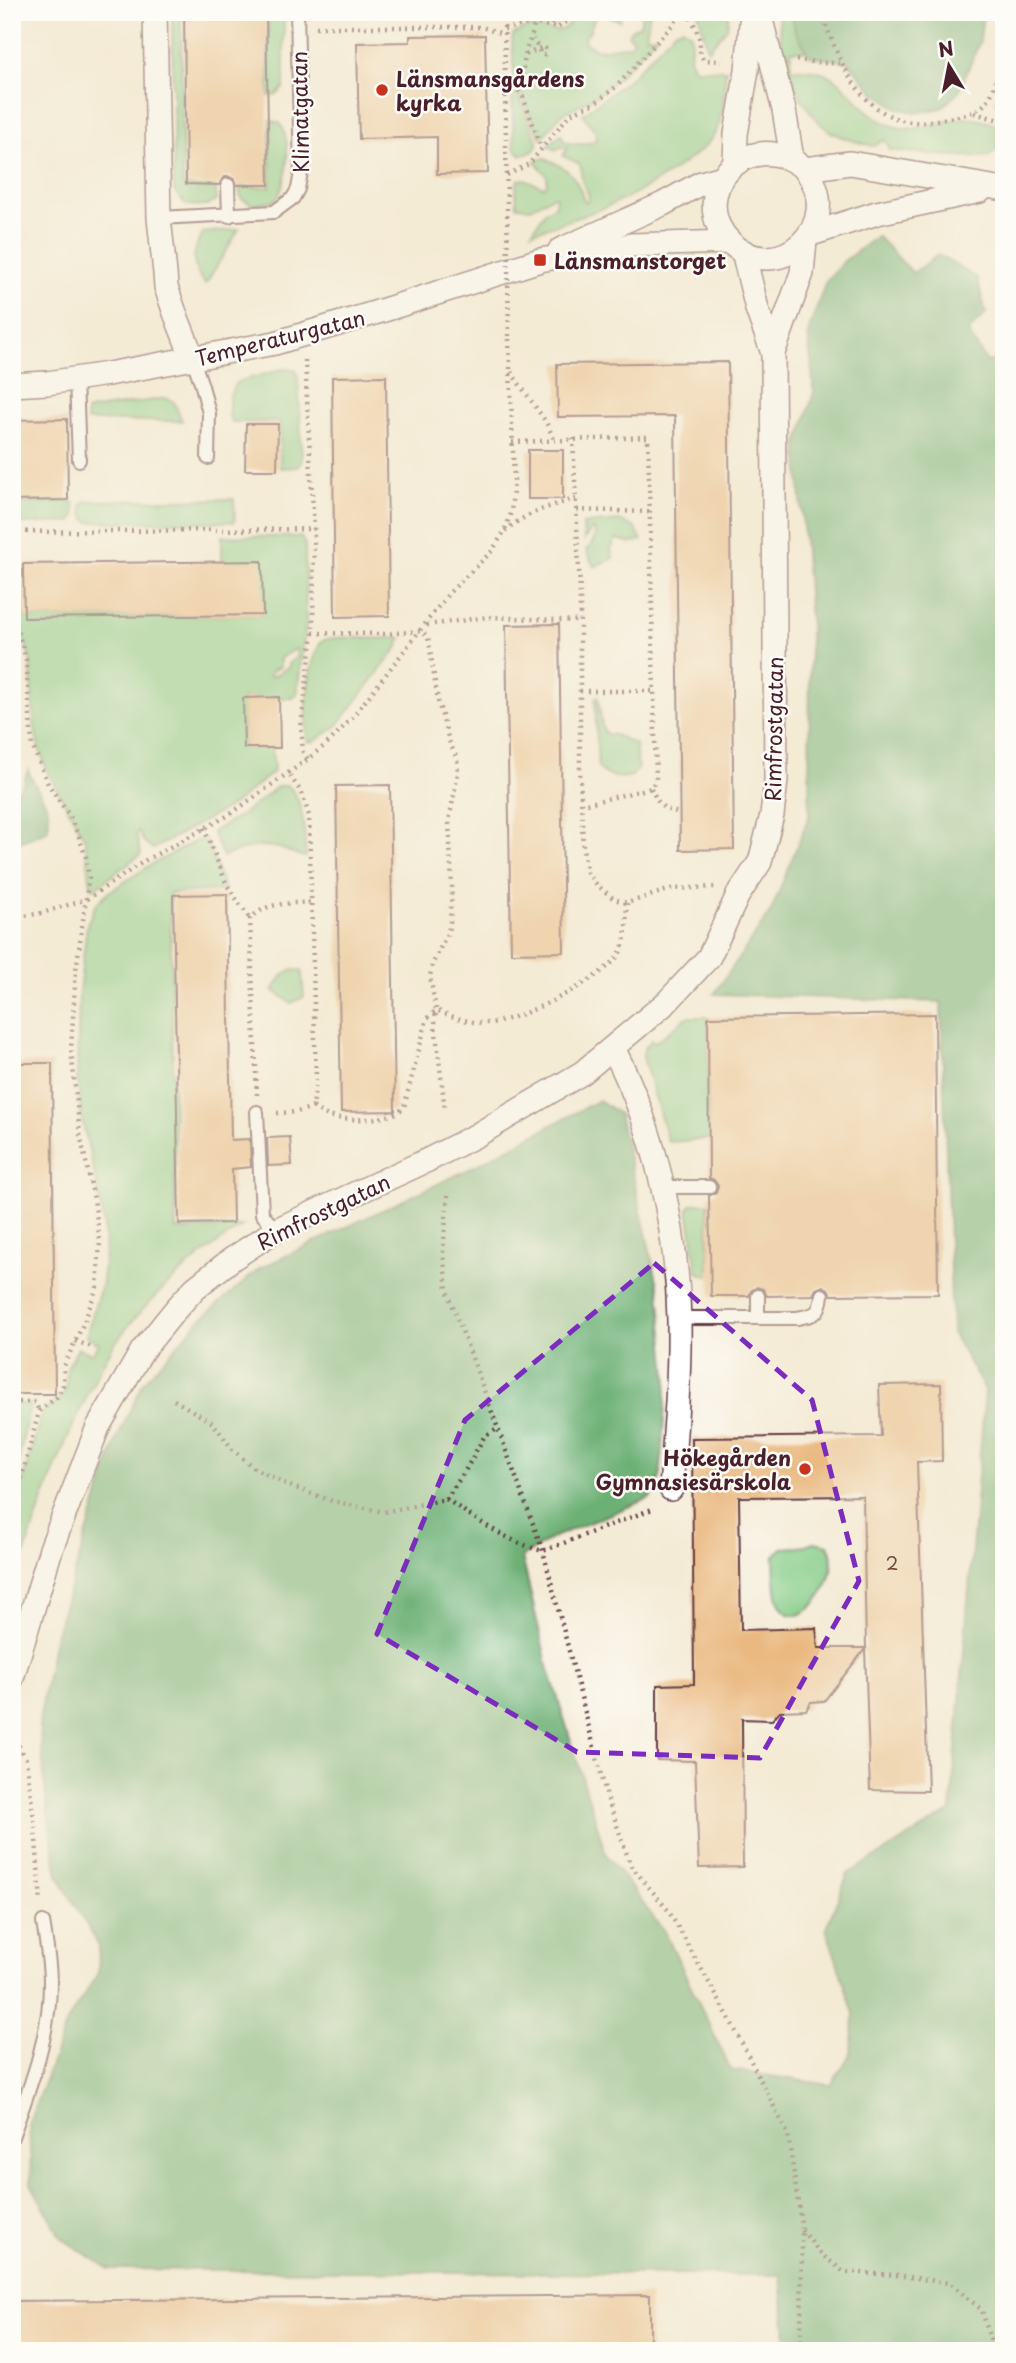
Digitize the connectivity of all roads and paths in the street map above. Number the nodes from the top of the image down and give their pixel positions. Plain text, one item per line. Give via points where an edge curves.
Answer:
1 (155, 12) edge
2 (297, 12) edge
3 (504, 12) edge
4 (548, 12) edge
5 (573, 12) edge
6 (685, 12) edge
7 (752, 12) edge
8 (759, 12) edge
9 (821, 12) edge
10 (534, 23) junction
11 (298, 27) junction
12 (551, 27) junction
13 (504, 32) junction
14 (533, 39) junction
15 (1004, 52) edge
16 (526, 55) junction
17 (792, 59) dead end
18 (722, 61) dead end
19 (841, 63) junction
20 (513, 88) junction
21 (505, 89) junction
22 (974, 113) junction
23 (1002, 121) edge
24 (541, 148) junction
25 (798, 164) junction
26 (1001, 164) dead end
27 (729, 170) junction
28 (507, 175) junction
29 (228, 184) dead end
30 (999, 189) edge
31 (229, 216) junction
32 (159, 218) junction
33 (808, 237) junction
34 (736, 247) junction
35 (540, 260) junction
36 (302, 336) junction
37 (773, 353) junction
38 (193, 359) junction
39 (509, 370) junction
40 (76, 379) junction
41 (12, 385) edge
42 (573, 438) junction
43 (554, 439) junction
44 (512, 442) junction
45 (208, 458) dead end
46 (79, 460) dead end
47 (576, 499) junction
48 (577, 510) junction
49 (650, 512) junction
50 (314, 529) junction
51 (12, 532) edge
52 (504, 532) junction
53 (12, 612) edge
54 (580, 621) junction
55 (426, 625) junction
56 (421, 631) junction
57 (313, 633) junction
58 (580, 691) junction
59 (654, 691) junction
60 (308, 759) junction
61 (287, 772) junction
62 (651, 788) junction
63 (582, 806) junction
64 (680, 813) dead end
65 (204, 828) junction
66 (738, 895) junction
67 (87, 899) junction
68 (313, 902) junction
69 (627, 903) junction
70 (12, 918) edge
71 (250, 919) junction
72 (436, 1010) junction
73 (612, 1048) junction
74 (313, 1107) junction
75 (445, 1110) dead end
76 (257, 1112) junction
77 (662, 1187) junction
78 (709, 1187) dead end
79 (448, 1195) dead end
80 (276, 1230) junction
81 (822, 1295) dead end
82 (758, 1296) dead end
83 (679, 1318) junction
84 (758, 1318) junction
85 (75, 1341) junction
86 (95, 1348) dead end
87 (174, 1399) dead end
88 (12, 1402) edge
89 (39, 1411) junction
90 (497, 1429) junction
91 (671, 1489) joint
92 (446, 1499) junction
93 (14, 1502) edge
94 (12, 1514) edge
95 (543, 1550) junction
96 (12, 1678) edge
97 (12, 1733) edge
98 (43, 1922) joint
99 (12, 2137) edge
100 (802, 2230) junction
101 (801, 2351) edge
102 (993, 2351) edge

1 - 32 street
2 - 11 lane, Klimatgatan
3 - 13 path
4 - 12 path via 554,19
5 - 12 path via 563,25
6 - 18 path via 694,23 704,60
6 - 24 path via 617,86 570,114
7 - 27 street
8 - 25 street
9 - 19 path
10 - 12 path
10 - 13 path
10 - 14 path
11 - 13 path via 482,27
11 - 31 lane, Klimatgatan via 298,189 274,212
13 - 21 path
14 - 16 path
14 - 16 path via 539,49
15 - 22 path via 989,101
16 - 20 path via 520,80
17 - 19 path
19 - 22 path via 871,103 892,116 921,122
20 - 21 path
20 - 24 path via 523,97
21 - 28 path
22 - 23 path
23 - 26 path
24 - 28 path via 529,164
25 - 27 street, Temperaturgatan via 763,153
25 - 30 street, Temperaturgatan via 850,163
25 - 33 street via 815,184 819,200 818,217
27 - 34 street via 716,193 715,210 719,227
27 - 35 street, Temperaturgatan
28 - 39 path, bridge
29 - 31 lane
30 - 33 street, Temperaturgatan via 877,213
31 - 32 lane, Klimatgatan
32 - 38 street via 166,288
33 - 34 street, Temperaturgatan via 776,257 754,256
33 - 37 street, Rimfrostgatan via 802,272
34 - 35 street, Temperaturgatan via 630,245
34 - 37 street, Rimfrostgatan
35 - 36 street, Temperaturgatan
36 - 38 street, Temperaturgatan
36 - 50 path
37 - 66 street, Rimfrostgatan via 776,781 761,862
38 - 40 street, Temperaturgatan
38 - 45 lane via 209,413
39 - 43 path
39 - 44 path
40 - 41 street, Temperaturgatan
40 - 46 lane
42 - 43 path
42 - 47 path
42 - 49 path via 648,437
43 - 44 path
44 - 52 path via 514,480
47 - 48 path
47 - 52 path via 533,512
48 - 49 path
48 - 54 path
49 - 59 path
50 - 51 path
50 - 57 path
52 - 55 path
53 - 67 path via 26,659 32,745 86,857
54 - 55 path via 488,617
54 - 58 path
55 - 56 path
56 - 57 path
56 - 60 path via 352,718
56 - 72 path via 428,637 438,701 458,773 449,821 450,922 431,970
57 - 60 path via 301,726
58 - 59 path
58 - 63 path
59 - 62 path via 656,779
60 - 61 path
61 - 65 path
61 - 68 path via 302,793 309,816
62 - 63 path
62 - 64 path via 664,810
63 - 69 path via 587,872 614,899
65 - 67 path
65 - 71 path via 227,885
66 - 69 path via 726,887 671,889
66 - 73 street, Rimfrostgatan via 709,957 667,1002
67 - 70 path
67 - 85 path via 71,1048 100,1250 97,1287
68 - 71 path via 259,909
68 - 74 path
69 - 72 path via 625,939 618,956 564,995 491,1023 471,1022
71 - 76 path
72 - 74 path via 427,1019 400,1114 342,1119
72 - 75 path
73 - 77 street via 628,1079
73 - 80 street, Rimfrostgatan via 582,1073 477,1135
74 - 76 path via 282,1114
76 - 80 lane via 262,1214
77 - 78 lane
77 - 83 street via 675,1259
79 - 90 path via 443,1251 447,1290
80 - 96 street, Rimfrostgatan via 195,1288 142,1350 120,1387 98,1427 51,1549
81 - 84 lane via 821,1307 812,1315
82 - 84 lane
83 - 84 lane
83 - 91 street
85 - 86 path
85 - 89 path via 57,1397
87 - 92 path via 213,1423 254,1468 290,1486 384,1512
88 - 89 path via 35,1402
89 - 93 path
90 - 92 path via 484,1437
90 - 95 path
91 - 95 path via 656,1508
92 - 95 path via 527,1547
93 - 94 path
95 - 100 path via 607,1797 631,1866 668,1910 788,2134
97 - 98 path via 26,1759
98 - 99 lane via 50,1983 47,2017 36,2073
100 - 101 path
100 - 102 path via 821,2254 844,2272 949,2283 982,2310

